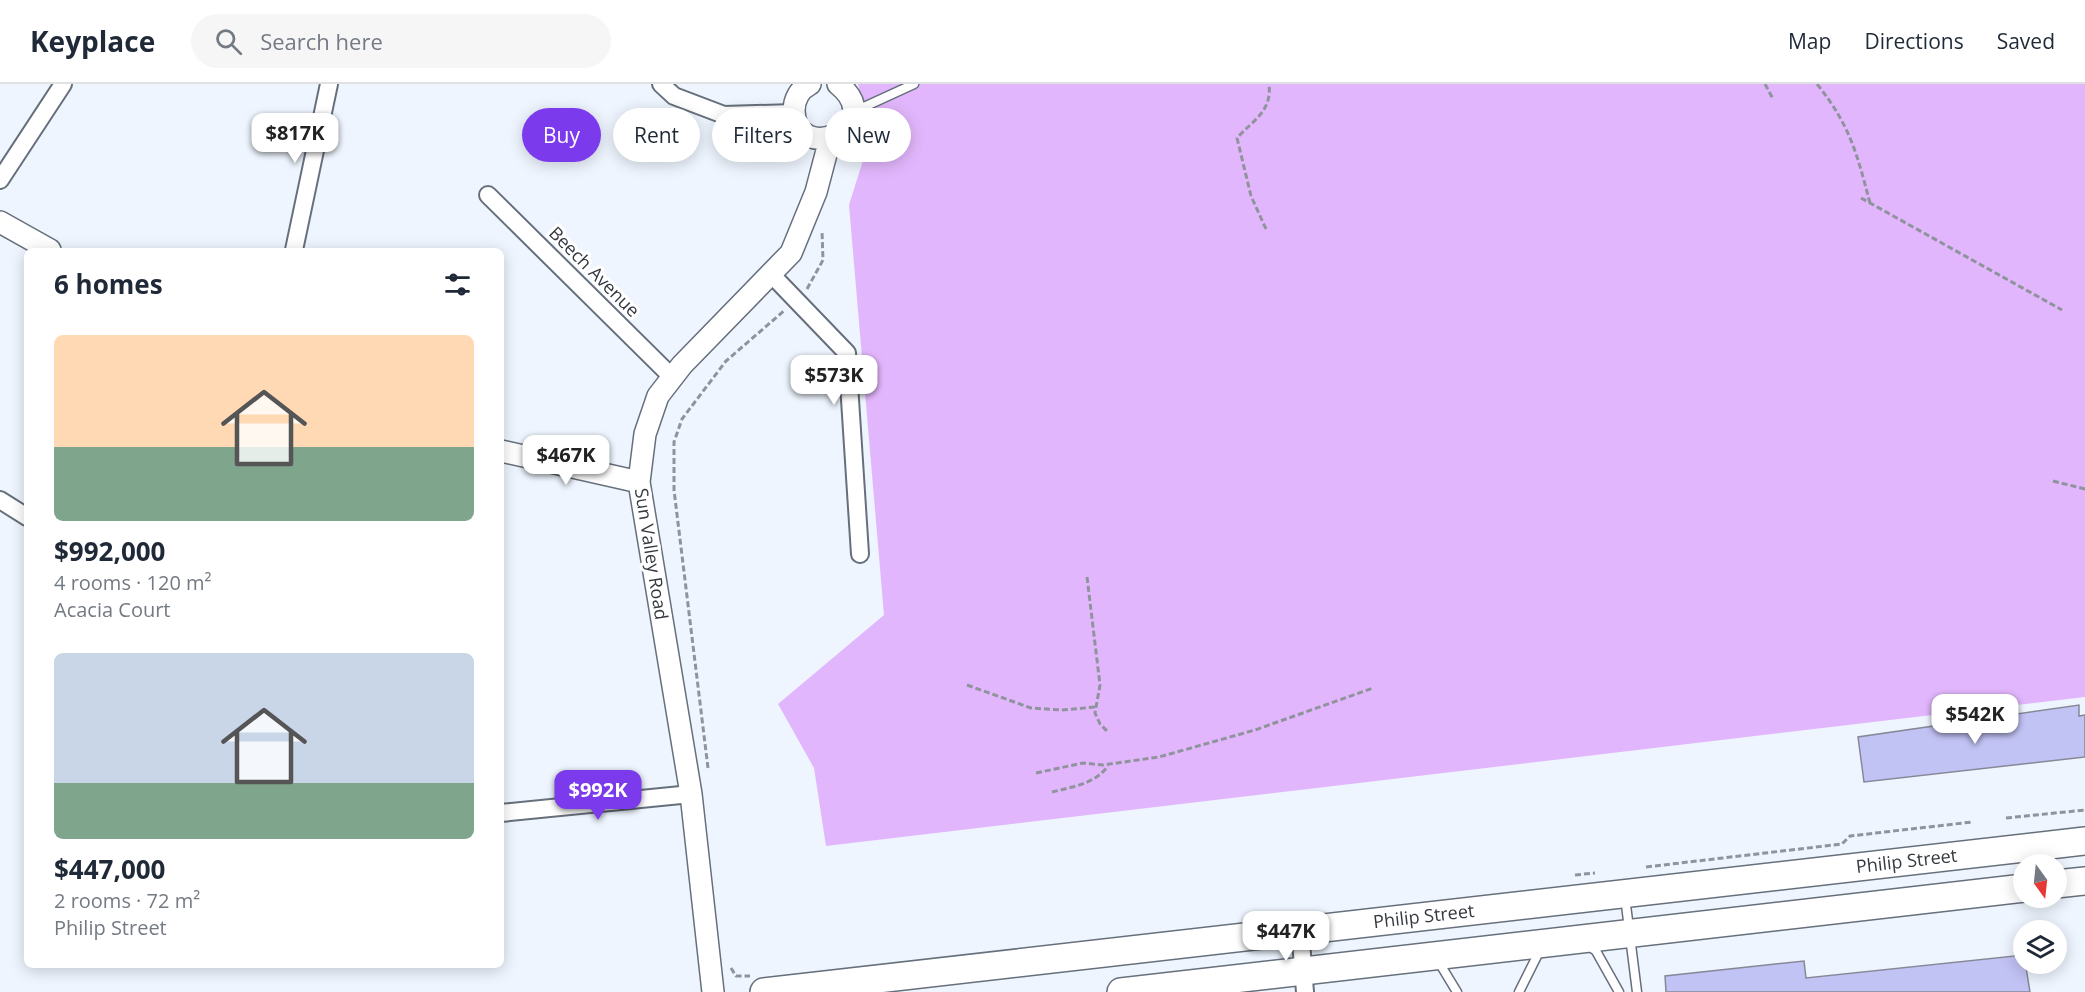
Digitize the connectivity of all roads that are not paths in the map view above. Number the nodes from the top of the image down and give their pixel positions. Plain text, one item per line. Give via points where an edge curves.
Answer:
1 (63, 84) edge
2 (329, 84) edge
3 (661, 84) edge
4 (810, 84) edge
5 (838, 84) edge
6 (914, 84) edge
7 (795, 108) edge
8 (853, 108) edge
9 (864, 108) edge
10 (712, 110) edge
11 (825, 158) edge
12 (0, 180) edge
13 (488, 195) dead end
14 (0, 222) edge
15 (46, 248) edge
16 (294, 248) edge
17 (771, 274) junction
18 (672, 377) junction
19 (504, 452) edge
20 (639, 482) junction
21 (1, 504) edge
22 (24, 516) edge
23 (860, 554) dead end
24 (691, 794) junction
25 (504, 813) edge
26 (2085, 841) edge
27 (2085, 881) edge
28 (2067, 883) edge
29 (2013, 889) edge
30 (1624, 893) junction
31 (1300, 929) junction
32 (1630, 932) junction
33 (1579, 939) junction
34 (1544, 943) junction
35 (1434, 955) junction
36 (1305, 982) edge
37 (713, 992) edge
38 (764, 992) edge
39 (1121, 992) edge
40 (1457, 992) edge
41 (1519, 992) edge
42 (1619, 992) edge
43 (1637, 992) edge

1 - 12 street
2 - 16 street
3 - 10 street via 674,96
4 - 7 street via 798,94
5 - 8 street via 846,91
6 - 9 lane
11 - 17 street, Sun Valley Road via 791,253
13 - 18 street, Beech Avenue
14 - 15 street
17 - 18 street, Sun Valley Road
17 - 23 street via 847,353
18 - 20 street, Sun Valley Road via 658,396 645,434
19 - 20 street
20 - 24 street, Sun Valley Road
21 - 22 street
24 - 25 street
24 - 37 street, Sun Valley Road
26 - 30 main road, Philip Street
27 - 28 main road
29 - 32 main road
30 - 31 main road, Philip Street
30 - 32 lane
31 - 36 street
31 - 38 main road, Philip Street
32 - 33 main road
32 - 43 lane
33 - 34 main road
33 - 42 lane via 1596,951
34 - 35 main road
34 - 41 lane
35 - 36 main road
35 - 40 lane
36 - 39 main road

